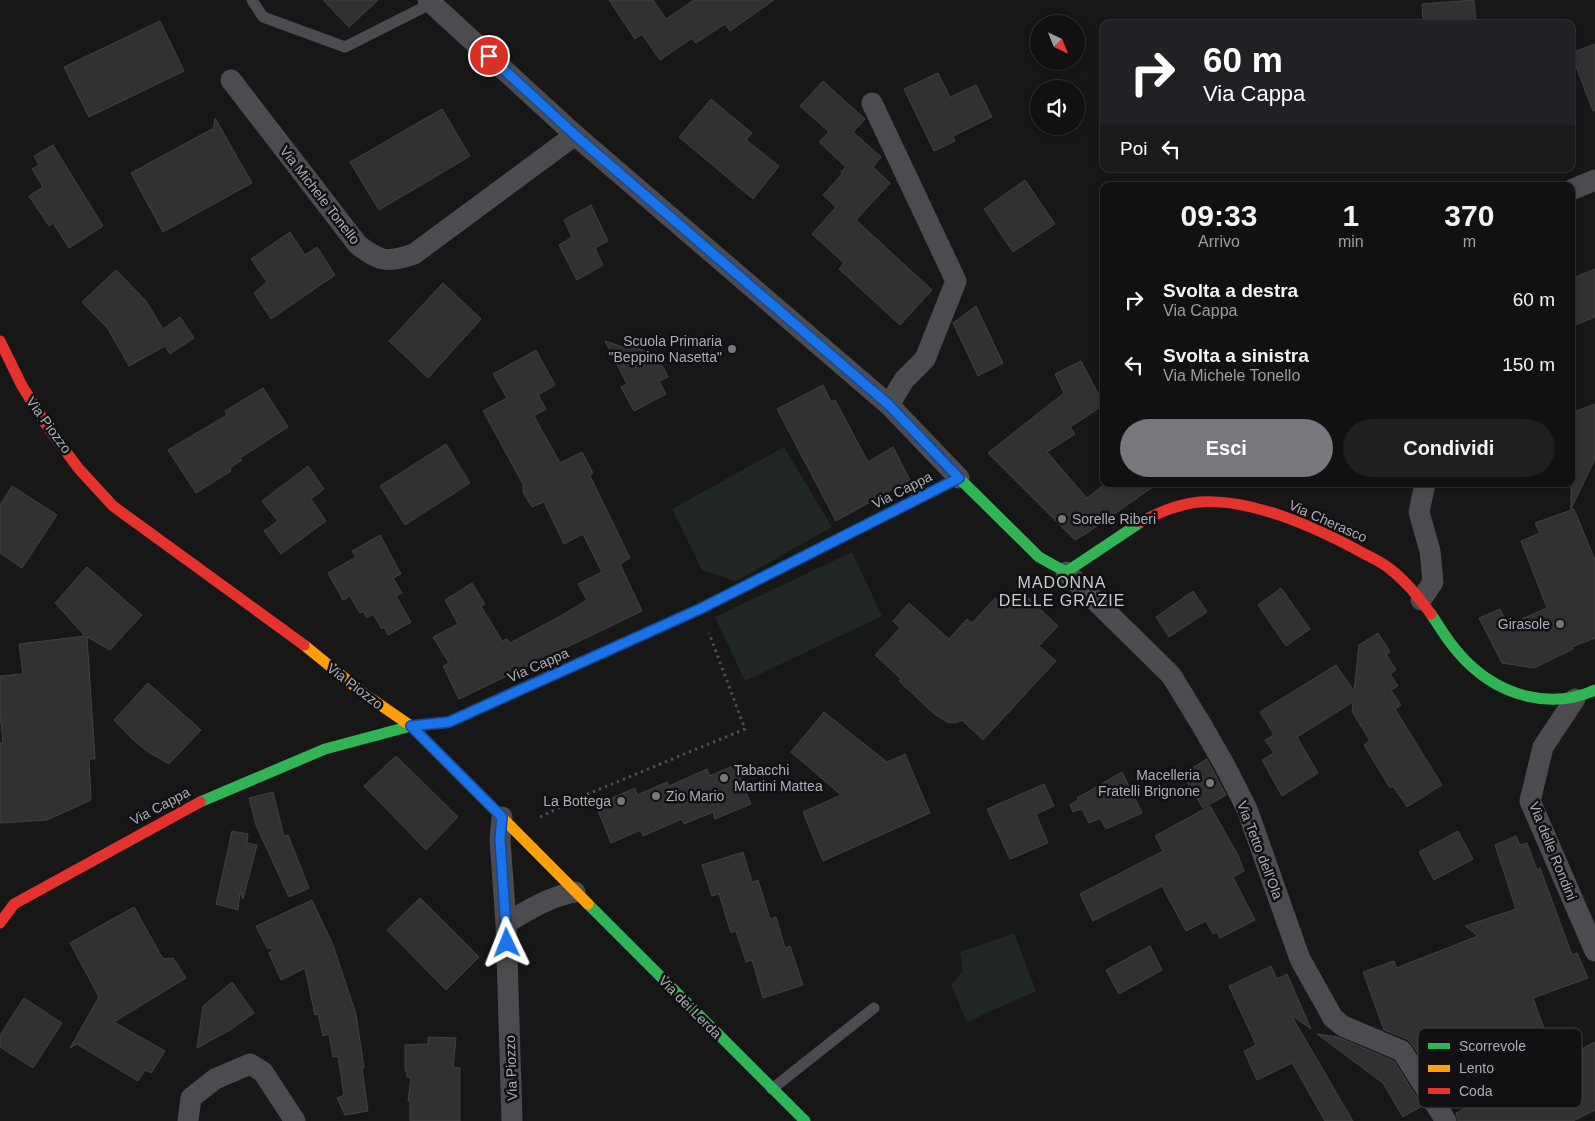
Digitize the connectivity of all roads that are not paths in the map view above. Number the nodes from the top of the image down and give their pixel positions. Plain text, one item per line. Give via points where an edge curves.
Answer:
1 (252, 0) edge
2 (432, 1) edge
3 (231, 80) dead end
4 (872, 103) dead end
5 (575, 135) junction
6 (1595, 180) edge
7 (1575, 188) edge
8 (0, 341) edge
9 (889, 405) junction
10 (959, 478) junction
11 (1424, 487) edge
12 (1066, 572) junction
13 (1421, 600) junction
14 (1595, 690) edge
15 (1575, 699) junction
16 (411, 726) junction
17 (509, 823) junction
18 (575, 892) junction
19 (0, 923) edge
20 (506, 924) junction
21 (1595, 951) edge
22 (874, 1008) dead end
23 (1418, 1076) edge
24 (772, 1089) junction
25 (1438, 1108) edge
26 (188, 1121) edge
27 (295, 1121) edge
28 (512, 1121) edge
29 (805, 1121) edge
30 (1446, 1121) edge

1 - 2 lane via 263,17 345,47
2 - 5 street
3 - 5 street, Via Michele Tonello via 358,245 376,259 393,261 414,254
4 - 9 street via 956,281 925,359 904,380
5 - 9 street
6 - 7 street
8 - 16 street, Via Piozzo via 11,369 39,415 113,506
9 - 10 street
10 - 12 street via 1039,557
10 - 16 street, Via Cappa via 700,609 449,722
11 - 13 street via 1419,512 1430,551 1433,582
12 - 13 street, Via Cherasco via 1123,532 1164,511 1197,502 1233,503 1273,513 1337,538 1392,569
12 - 23 street, Via Tetto dell'Ola via 1171,675 1210,740 1246,809 1300,959 1333,1018 1343,1026 1402,1051
13 - 15 street, Via Cherasco via 1462,660 1489,683 1529,697
14 - 15 street, Via Cherasco
15 - 21 street, Via delle Rondini via 1542,747 1530,802
16 - 17 street, Via Piozzo
16 - 19 street, Via Cappa via 325,749 191,806 14,904
17 - 18 street, Via dei Lerda
17 - 20 street, Via Piozzo via 500,840
18 - 20 street via 539,903
18 - 24 street, Via dei Lerda
20 - 28 street, Via Piozzo
22 - 24 lane
24 - 29 street, Via dei Lerda
25 - 30 street, Via Tetto dell'Ola
26 - 27 street via 191,1098 215,1079 250,1064 263,1072

